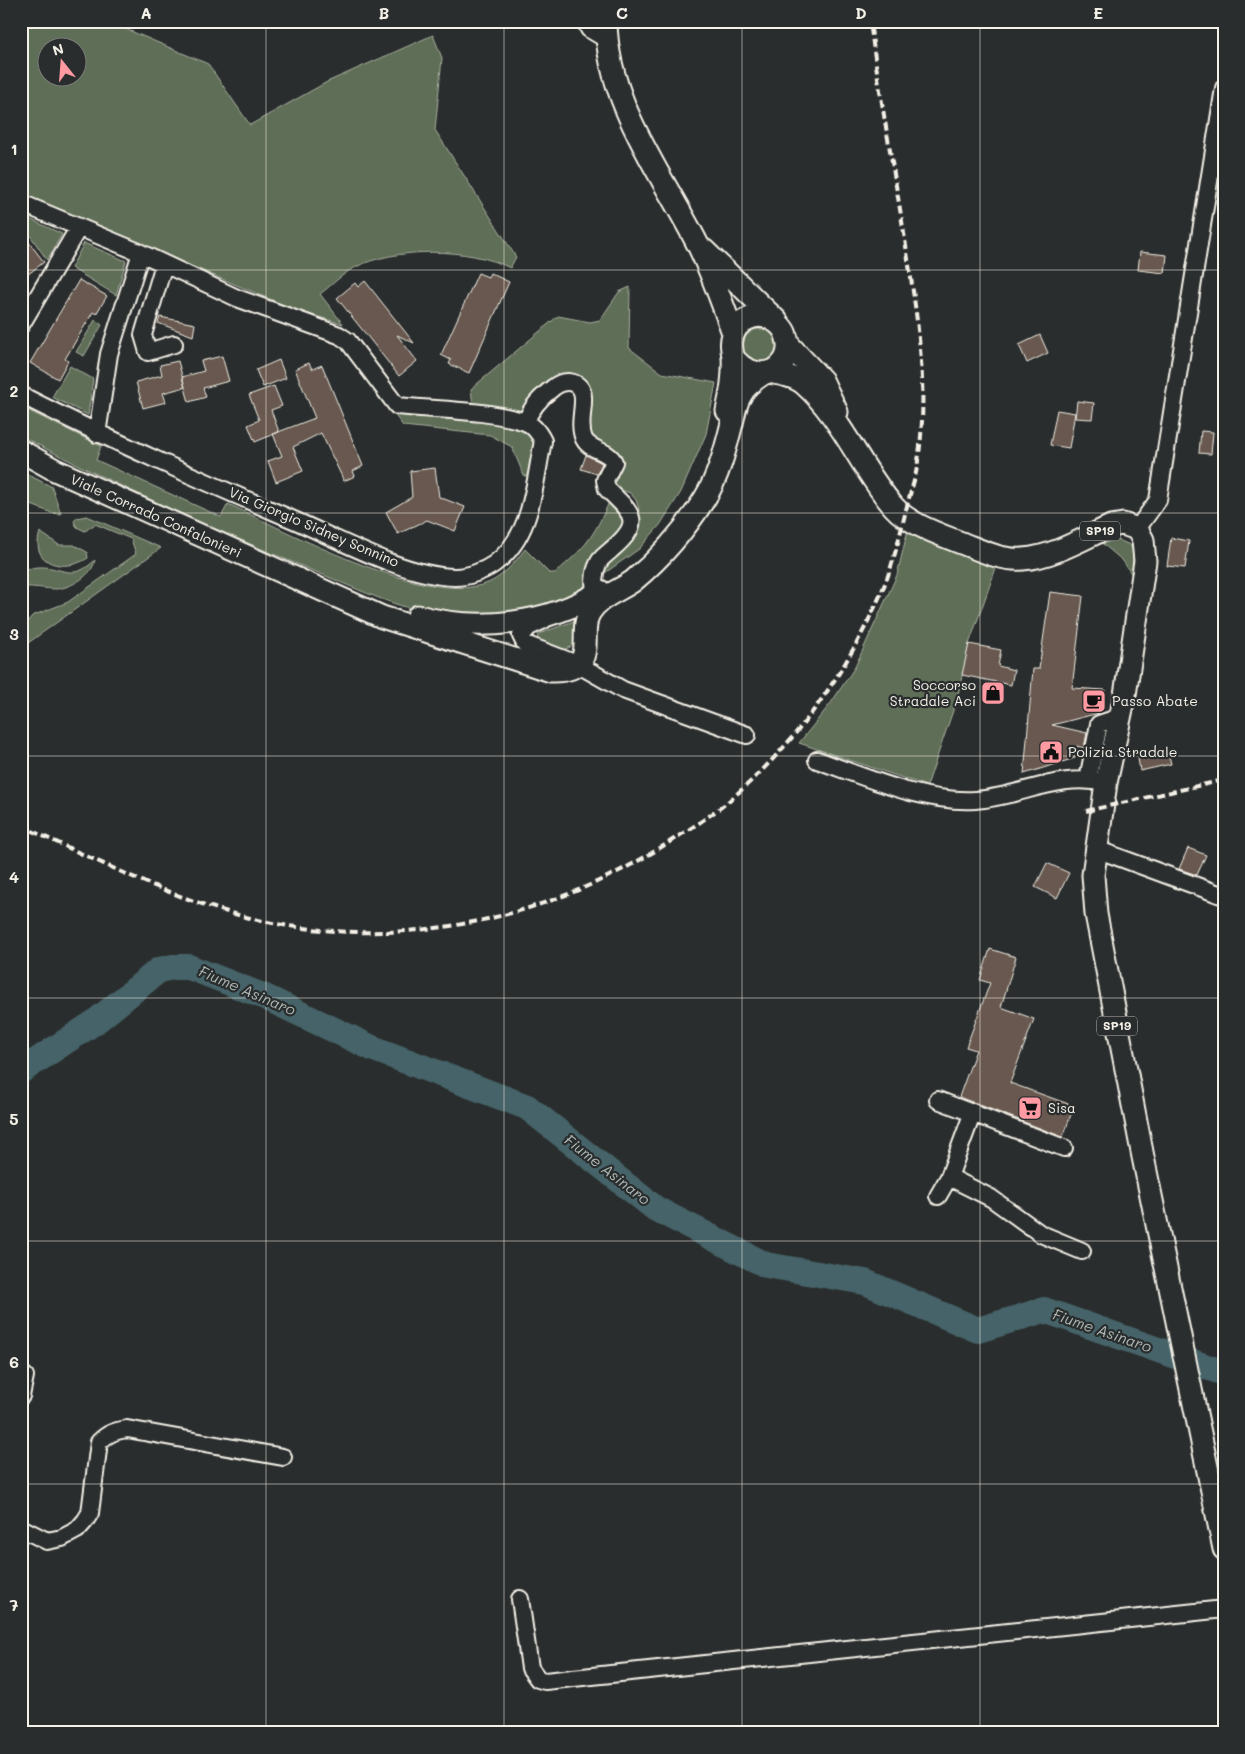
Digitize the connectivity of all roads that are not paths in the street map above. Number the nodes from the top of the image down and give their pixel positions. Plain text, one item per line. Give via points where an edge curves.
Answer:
1 (585, 21) edge
2 (606, 30) edge
3 (1224, 88) edge
4 (21, 203) edge
5 (79, 227) junction
6 (697, 243) junction
7 (141, 253) junction
8 (164, 264) junction
9 (779, 324) junction
10 (21, 325) edge
11 (733, 333) junction
12 (174, 344) dead end
13 (788, 344) junction
14 (733, 357) junction
15 (765, 373) junction
16 (21, 395) edge
17 (526, 422) junction
18 (97, 434) junction
19 (851, 444) junction
20 (21, 451) edge
21 (1137, 529) junction
22 (293, 578) junction
23 (595, 595) junction
24 (559, 613) junction
25 (578, 664) junction
26 (746, 735) dead end
27 (816, 760) dead end
28 (1097, 781) junction
29 (1096, 849) junction
30 (1224, 896) edge
31 (938, 1100) dead end
32 (973, 1112) junction
33 (1064, 1148) dead end
34 (949, 1177) junction
35 (938, 1196) dead end
36 (1082, 1251) dead end
37 (25, 1376) dead end
38 (21, 1396) edge
39 (283, 1457) dead end
40 (21, 1528) edge
41 (1224, 1549) edge
42 (520, 1599) dead end
43 (1224, 1608) edge

1 - 2 street via 589,29
2 - 6 main road via 611,71 630,118
3 - 21 street via 1158,500
4 - 5 street
5 - 7 street
5 - 10 street
6 - 9 main road
6 - 11 main road
7 - 8 street
7 - 18 street via 109,354
8 - 12 street via 143,335 148,352
8 - 17 street via 237,298 339,335 348,341 397,406
9 - 11 main road via 759,316 744,321
9 - 13 main road via 786,333
11 - 14 main road via 730,345
13 - 15 main road via 783,361
13 - 19 main road via 822,380
14 - 15 main road via 751,372
14 - 23 main road via 728,408 710,470 700,490 660,544
15 - 19 main road via 788,376 803,384
15 - 25 main road via 741,394 717,473 706,496 666,551 632,582 599,602 590,612 586,620 583,656
16 - 18 street, Via Giorgio Sidney Sonnino
17 - 18 street, Via Giorgio Sidney Sonnino via 538,431 543,441 527,519 516,540 493,564 472,575 456,577 431,574 381,558
17 - 23 street via 542,396 557,385 573,382 583,396 584,439 611,456 614,462 605,480 607,489 625,504 631,526 626,538 598,562
19 - 21 main road, SP19 via 902,515 950,538 1004,558 1020,560 1035,557 1111,526 1123,524
20 - 22 main road, Viale Corrado Confalonieri via 55,470
21 - 28 main road, SP19 via 1143,540 1145,561 1120,717
22 - 24 main road via 387,608 452,622 484,624
22 - 25 main road via 382,617 551,671 570,669
23 - 24 main road
24 - 25 street via 529,627 521,636 522,640
25 - 26 street via 623,690
27 - 28 street via 895,786 954,800 1001,797 1068,779
28 - 29 main road, SP19
29 - 30 street
29 - 41 main road, SP19 via 1093,875 1098,932
31 - 32 street
32 - 33 street
32 - 34 street
34 - 35 street
34 - 36 street via 992,1198 1041,1234
37 - 38 street
39 - 40 street via 127,1429 116,1431 106,1434 99,1442 90,1513 76,1530 62,1538 47,1541
42 - 43 street via 530,1668 538,1679 545,1681

